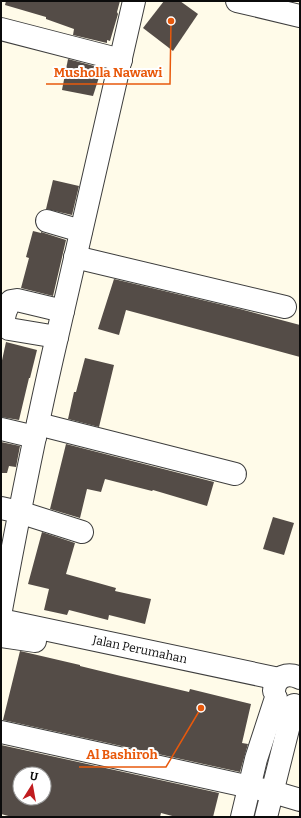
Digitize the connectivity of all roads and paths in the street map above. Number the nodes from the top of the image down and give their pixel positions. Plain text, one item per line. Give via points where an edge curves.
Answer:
1 (134, 1) edge
2 (237, 1) edge
3 (300, 16) edge
4 (1, 28) edge
5 (121, 60) junction
6 (48, 221) dead end
7 (81, 231) junction
8 (75, 257) junction
9 (285, 307) dead end
10 (63, 311) junction
11 (56, 337) junction
12 (1, 429) edge
13 (37, 430) junction
14 (235, 474) dead end
15 (10, 510) edge
16 (82, 532) dead end
17 (1, 610) edge
18 (1, 620) edge
19 (1, 636) edge
20 (82, 645) junction
21 (287, 692) edge
22 (1, 732) edge
23 (249, 788) junction
24 (273, 792) junction
25 (300, 800) edge
26 (242, 817) edge
27 (266, 817) edge

1 - 5 street
2 - 3 street
4 - 5 street
5 - 7 street
6 - 7 street
7 - 8 street
8 - 9 street
8 - 10 street
10 - 11 street
10 - 11 street via 16,300 7,306 3,321 9,330
11 - 13 street
12 - 13 street
13 - 14 street
13 - 15 street
15 - 16 street
15 - 17 street
18 - 20 street, Jalan Perumahan
19 - 20 street, Jalan Perumahan
20 - 21 street, Jalan Perumahan
21 - 23 street via 256,759
21 - 24 street
22 - 23 street
23 - 24 street
23 - 26 street
24 - 25 street
24 - 27 street

